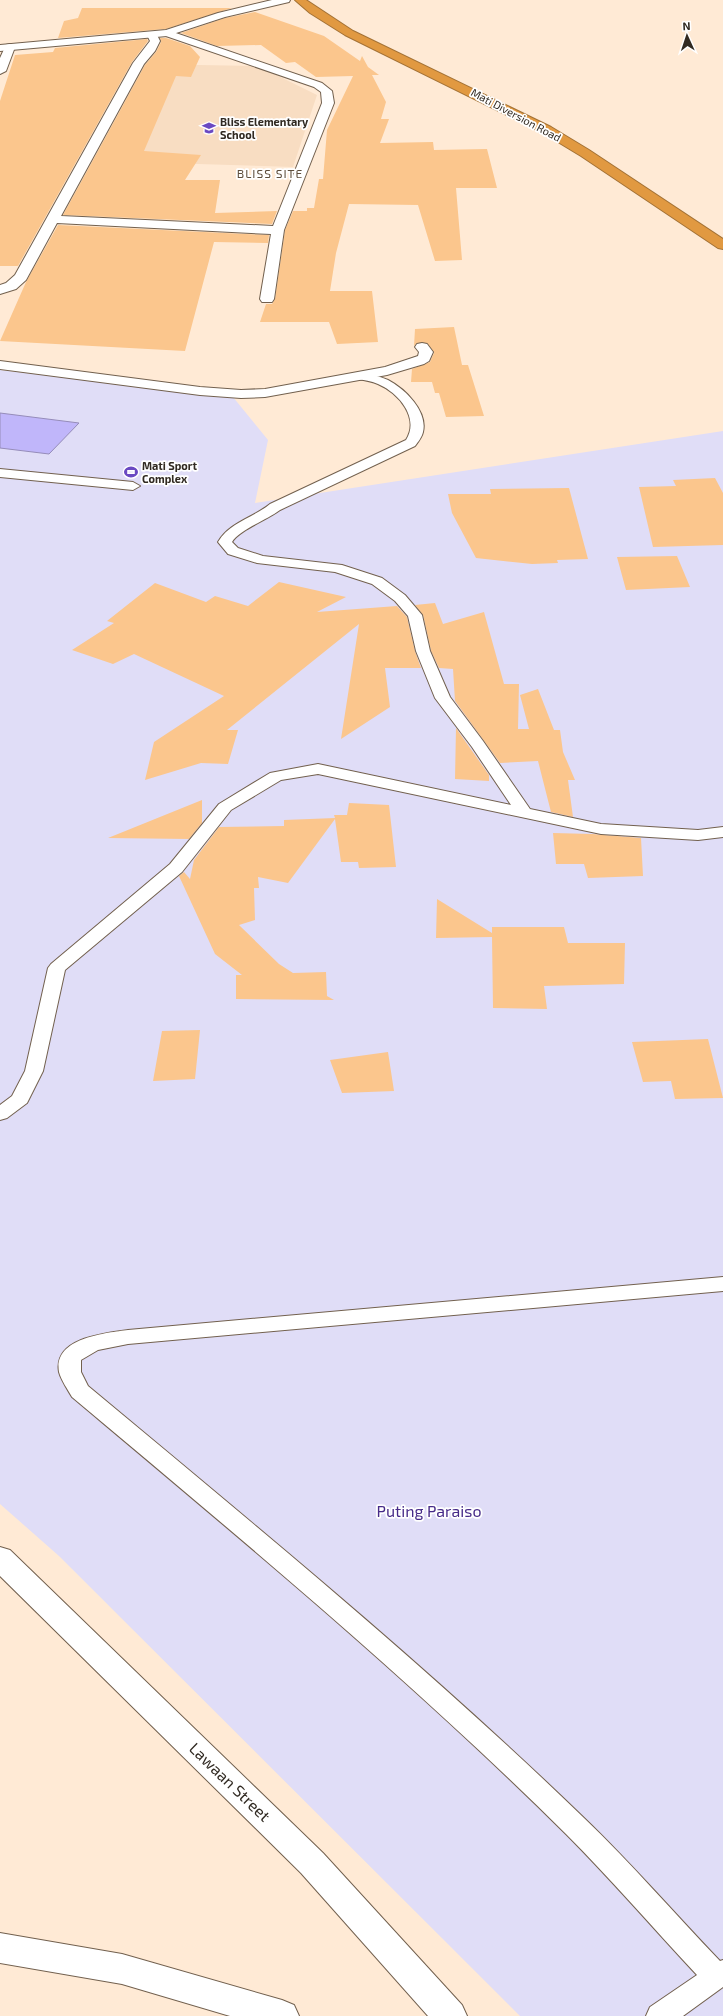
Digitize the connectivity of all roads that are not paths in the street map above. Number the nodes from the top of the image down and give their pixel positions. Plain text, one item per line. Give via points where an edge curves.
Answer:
1 (285, 0) edge
2 (300, 0) edge
3 (167, 33) junction
4 (152, 35) junction
5 (5, 48) edge
6 (0, 71) edge
7 (53, 219) junction
8 (278, 230) junction
9 (723, 245) edge
10 (0, 290) edge
11 (267, 299) dead end
12 (422, 347) dead end
13 (0, 365) edge
14 (361, 376) junction
15 (0, 473) edge
16 (132, 486) dead end
17 (524, 812) junction
18 (723, 832) edge
19 (0, 1114) edge
20 (723, 1284) edge
21 (0, 1558) edge
22 (0, 1948) edge
23 (720, 1974) edge
24 (282, 2016) edge
25 (450, 2016) edge
26 (660, 2016) edge

1 - 3 street via 222,15
2 - 9 highway, Mati Diversion Road via 349,33 547,130
3 - 4 street
3 - 8 street via 318,85 326,91 328,103
4 - 5 street
4 - 7 street via 155,41 151,49 139,62
5 - 6 street
7 - 8 street
7 - 10 street via 21,277 11,286
8 - 11 street
12 - 14 street via 426,352 419,362
13 - 14 street via 241,394 265,393
14 - 17 lane via 382,382 401,394 411,406 417,432 411,443 275,507 265,516 246,523 225,542 233,551 262,560 337,568 377,581 400,598 415,615 424,651 443,698
15 - 16 lane
17 - 18 lane via 601,829 698,835
17 - 19 lane via 318,769 276,776 225,807 176,868 57,968 34,1071 20,1098
20 - 23 lane via 98,1341 80,1348 71,1357 70,1372 80,1391 267,1548 461,1718 576,1827
21 - 25 street, Lawaan Street via 312,1863
22 - 24 street via 122,1969
23 - 26 lane

